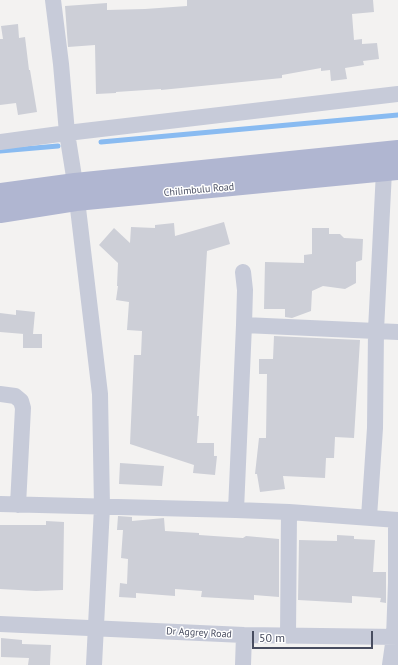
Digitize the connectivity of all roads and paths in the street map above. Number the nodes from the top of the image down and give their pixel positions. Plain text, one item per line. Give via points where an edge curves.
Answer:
1 (53, 0) edge
2 (398, 94) edge
3 (67, 133) junction
4 (0, 142) edge
5 (398, 150) edge
6 (391, 171) edge
7 (75, 192) junction
8 (0, 193) edge
9 (0, 213) edge
10 (242, 272) dead end
11 (244, 325) junction
12 (376, 330) junction
13 (398, 332) edge
14 (0, 394) edge
15 (0, 504) edge
16 (18, 506) junction
17 (102, 507) junction
18 (236, 510) junction
19 (289, 512) junction
20 (369, 518) junction
21 (397, 520) edge
22 (0, 624) edge
23 (95, 628) junction
24 (244, 635) junction
25 (288, 636) junction
26 (396, 637) edge
27 (94, 665) edge
28 (243, 665) edge
29 (390, 665) edge

1 - 3 street
2 - 3 street
3 - 4 street
3 - 7 street
5 - 7 main road, Chilimbulu Road
6 - 7 main road, Chilimbulu Road
6 - 12 street
7 - 8 main road, Chilimbulu Road
7 - 9 main road, Chilimbulu Road
7 - 17 street via 100,394
10 - 11 street via 245,290
11 - 12 street
11 - 18 street
12 - 13 street
12 - 20 street via 375,428
14 - 16 street via 15,396 21,401 23,408
15 - 16 street
16 - 17 street
17 - 18 street
17 - 23 street
18 - 19 street
19 - 20 street
19 - 25 street
20 - 21 street
21 - 26 street
22 - 23 street, Dr Aggrey Road
23 - 24 street, Dr Aggrey Road
23 - 27 street
24 - 25 street, Dr Aggrey Road
24 - 28 street
25 - 26 street, Dr Aggrey Road
26 - 29 street

